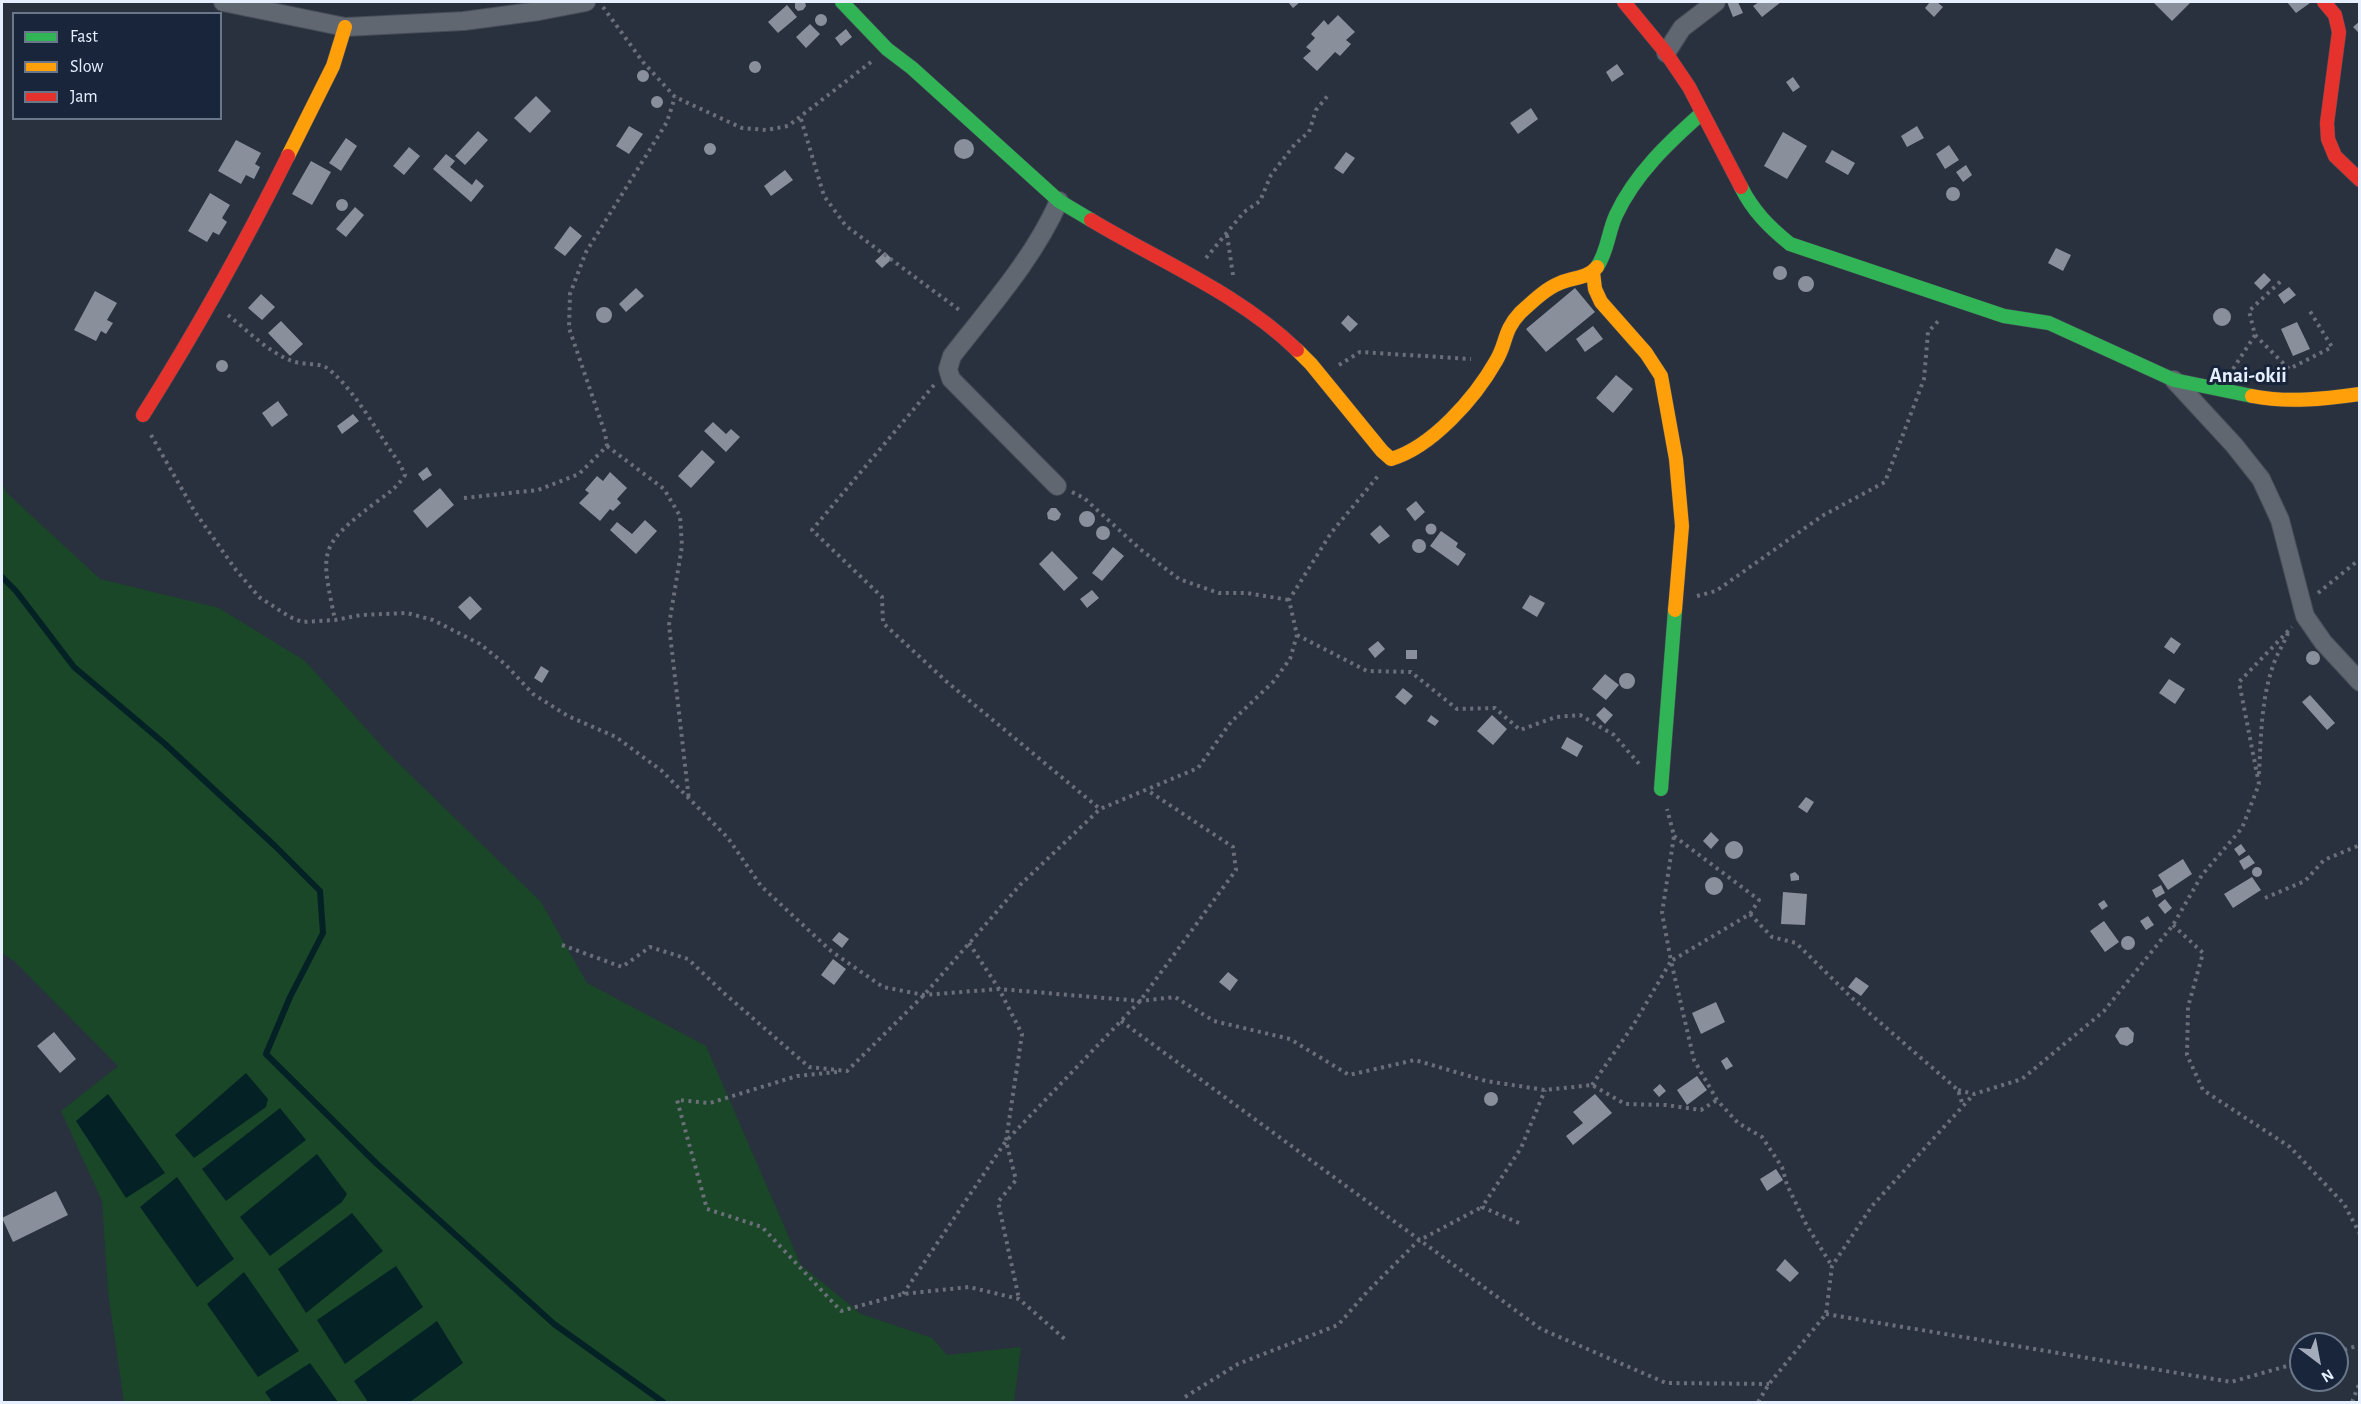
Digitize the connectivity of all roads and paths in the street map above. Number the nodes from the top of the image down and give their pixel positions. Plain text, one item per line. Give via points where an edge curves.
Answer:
1 (223, 2) edge
2 (586, 2) edge
3 (600, 2) edge
4 (842, 2) edge
5 (1624, 2) edge
6 (1716, 2) edge
7 (2324, 2) edge
8 (345, 27) junction
9 (887, 49) junction
10 (1666, 53) junction
11 (1330, 93) dead end
12 (675, 97) junction
13 (1702, 113) junction
14 (801, 118) junction
15 (2360, 180) edge
16 (1059, 201) junction
17 (1227, 234) junction
18 (1593, 272) junction
19 (1192, 275) junction
20 (2282, 281) dead end
21 (1959, 300) junction
22 (212, 301) junction
23 (1238, 306) junction
24 (2308, 308) dead end
25 (978, 323) junction
26 (2255, 335) junction
27 (1360, 352) dead end
28 (1477, 356) dead end
29 (948, 369) junction
30 (2174, 380) junction
31 (2219, 390) junction
32 (2360, 394) edge
33 (143, 415) joint
34 (607, 446) junction
35 (1391, 459) junction
36 (1058, 486) joint
37 (464, 498) dead end
38 (2360, 559) edge
39 (1289, 600) junction
40 (1676, 601) junction
41 (2306, 616) junction
42 (335, 620) junction
43 (2291, 628) junction
44 (1297, 635) junction
45 (2360, 682) edge
46 (2259, 783) junction
47 (1661, 789) junction
48 (1147, 790) junction
49 (689, 800) junction
50 (1100, 809) junction
51 (1674, 836) junction
52 (2360, 845) edge
53 (2265, 898) dead end
54 (1750, 914) junction
55 (2173, 925) junction
56 (969, 943) junction
57 (562, 945) dead end
58 (1671, 961) junction
59 (999, 989) junction
60 (924, 995) junction
61 (1140, 1001) junction
62 (1121, 1021) junction
63 (847, 1071) junction
64 (1592, 1085) junction
65 (1545, 1090) junction
66 (1958, 1090) junction
67 (1974, 1094) junction
68 (1717, 1100) junction
69 (1963, 1107) junction
70 (1006, 1141) junction
71 (1482, 1207) junction
72 (1519, 1223) dead end
73 (2360, 1233) edge
74 (1418, 1241) junction
75 (1832, 1266) junction
76 (903, 1294) junction
77 (1018, 1299) junction
78 (1826, 1314) junction
79 (1067, 1341) dead end
80 (2289, 1365) edge
81 (2360, 1382) edge
82 (1769, 1384) junction
83 (1185, 1397) dead end
84 (1758, 1402) edge
85 (2352, 1402) edge

1 - 8 street
2 - 8 street via 464,21
3 - 12 path via 643,62
4 - 9 street
5 - 10 street
6 - 10 street via 1682,28
7 - 15 street via 2335,15 2338,32 2328,140 2335,156
8 - 22 street via 333,66
9 - 14 path
9 - 16 street
10 - 13 street
11 - 17 path via 1316,110 1309,132 1271,176 1260,201 1244,212
12 - 14 path via 742,128 766,130 788,126
12 - 34 path via 667,122 586,252 570,294 569,328
13 - 18 street via 1670,141 1643,173 1616,213 1601,261
13 - 21 street via 1749,203 1790,244
14 - 25 path via 824,196 846,226
16 - 19 street
16 - 25 street via 1012,278
17 - 19 path
17 - 23 path
18 - 35 street via 1558,284 1520,314 1508,326 1497,361 1449,421 1413,451
18 - 40 street via 1603,304 1650,354 1661,376 1676,459 1682,526
19 - 23 street
20 - 26 path via 2249,311
21 - 30 street via 2004,316 2049,323
21 - 40 path via 1928,332 1924,378 1885,482 1822,516 1716,591
22 - 33 street
22 - 42 path via 282,356 330,369 405,475 398,486 338,533 327,549 326,573
23 - 35 street via 1259,317 1303,354
24 - 26 path via 2332,347 2289,369
25 - 29 street via 952,356
26 - 31 path
27 - 28 path via 1468,360
29 - 36 street via 951,380
29 - 50 path via 812,530 882,597 883,623
30 - 31 street
30 - 41 street via 2261,479 2280,520
31 - 32 street via 2267,399 2316,400
33 - 42 path via 155,444 195,512 259,597 302,622
34 - 37 path via 579,474 538,490
34 - 49 path via 664,489 680,516 682,546 669,625
35 - 39 path via 1331,533
36 - 39 path via 1084,498 1179,579 1220,593
38 - 41 path via 2317,594
39 - 44 path
40 - 47 street
41 - 43 path
41 - 45 street via 2323,642
42 - 49 path via 407,613 455,630 505,664 533,694 568,716 616,737 662,771
43 - 46 path via 2274,664 2265,702
43 - 46 path via 2239,682
44 - 47 path via 1367,671 1411,672 1457,710 1495,708 1520,730 1556,717 1580,715 1614,735
44 - 48 path via 1290,659 1273,682 1231,722 1198,768
46 - 55 path via 2242,828 2202,875
47 - 51 path
48 - 50 path
48 - 61 path via 1233,846 1236,870
49 - 60 path via 728,838 761,886 831,951 884,987
50 - 56 path via 1020,885
51 - 54 path via 1758,900
51 - 58 path via 1662,913
52 - 53 path via 2324,860 2305,881
54 - 58 path
54 - 66 path via 1772,937 1796,943 1853,999
55 - 67 path via 2104,1011 2022,1079
55 - 73 path via 2203,953 2188,1007 2187,1055 2203,1090 2290,1147 2344,1204
56 - 59 path
56 - 60 path
57 - 63 path via 622,967 651,947 688,959 809,1067
58 - 64 path
58 - 68 path via 1694,1060
59 - 60 path
59 - 61 path
59 - 70 path via 1022,1034
60 - 63 path
61 - 62 path
61 - 65 path via 1175,997 1214,1021 1290,1039 1349,1075 1415,1060 1486,1081
62 - 70 path
62 - 74 path
63 - 76 path via 797,1076 710,1103 676,1100 707,1209 762,1227 841,1311
64 - 65 path
64 - 68 path via 1625,1104 1701,1110
65 - 71 path via 1521,1148
66 - 67 path
66 - 69 path
67 - 69 path
68 - 75 path via 1738,1123 1762,1137 1782,1167 1807,1227
69 - 75 path via 1872,1206
70 - 76 path
70 - 77 path via 1016,1180 998,1202
71 - 72 path
71 - 74 path
74 - 82 path via 1541,1329 1666,1383
74 - 83 path via 1338,1325 1238,1364
75 - 78 path
76 - 77 path via 969,1287
77 - 79 path
78 - 80 path via 2231,1382
78 - 82 path
81 - 85 path
82 - 84 path

